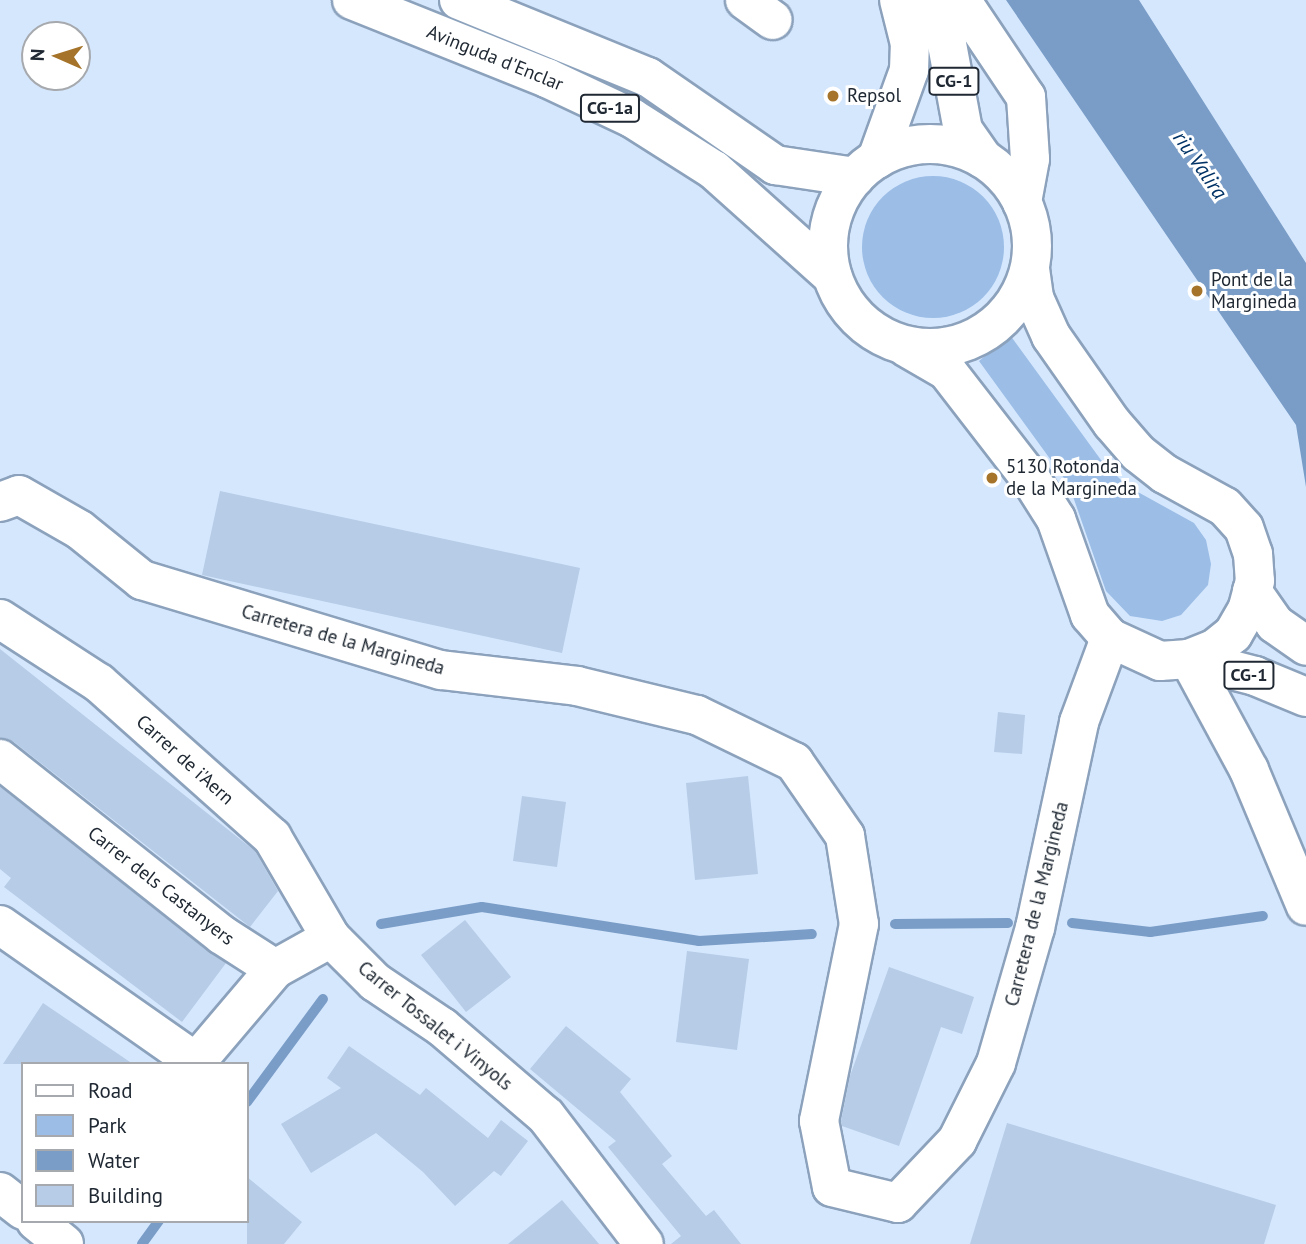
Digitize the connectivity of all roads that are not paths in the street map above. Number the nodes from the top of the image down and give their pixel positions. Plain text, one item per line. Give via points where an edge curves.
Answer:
1 (352, 0) edge
2 (459, 0) edge
3 (899, 0) edge
4 (931, 0) edge
5 (961, 0) edge
6 (984, 159) junction
7 (866, 168) junction
8 (1022, 202) junction
9 (1030, 269) junction
10 (832, 276) junction
11 (902, 344) junction
12 (0, 502) edge
13 (1252, 592) junction
14 (0, 619) edge
15 (1110, 638) junction
16 (1306, 646) edge
17 (1189, 659) junction
18 (1306, 697) edge
19 (0, 759) edge
20 (1306, 906) edge
21 (0, 925) edge
22 (331, 938) junction
23 (275, 969) junction
24 (0, 1192) edge
25 (21, 1208) edge
26 (38, 1223) edge
27 (64, 1244) edge
28 (644, 1244) edge

1 - 10 main road, Avinguda d'Enclar / CG-1a via 547,78 632,118 714,170
2 - 7 main road, CG-1a via 648,77 775,165
3 - 7 main road, CG-1 via 911,44 909,69
4 - 6 main road, CG-1 via 947,44 963,130
5 - 8 main road via 1026,97 1030,159
6 - 7 main road, CG-1 via 958,148 930,144 902,148
6 - 8 main road, CG-1 via 1006,177
7 - 10 main road, CG-1 via 831,223
8 - 9 main road, CG-1 via 1031,230
9 - 11 main road, CG-1 via 1015,304 976,338 940,348
9 - 13 main road, CG-1 via 1034,298 1051,336 1112,424 1138,453 1165,474 1225,506 1244,528 1253,554
10 - 11 main road, CG-1 via 858,319
11 - 15 main road, CG-1 via 947,371 1032,481 1056,519 1090,615
12 - 15 main road, Carretera de la Margineda via 19,495 80,530 142,580 441,670 577,686 697,715 794,762 845,836 859,924 819,1121 832,1187 898,1203 957,1141 996,1063 1035,928 1079,722
13 - 16 main road, CG-1 via 1275,624
13 - 17 main road, CG-1 via 1233,634 1216,649
14 - 22 main road, Carrer de i'Aern via 99,683 272,837
15 - 17 main road, CG-1 via 1160,661
17 - 18 main road, CG-1 via 1255,676
17 - 20 main road via 1224,724
19 - 23 main road, Carrer dels Castanyers via 222,935
21 - 23 main road via 196,1062
22 - 23 main road
22 - 28 main road, Carrer Tossalet i Vinyols via 375,982 442,1027 546,1116
24 - 25 main road
26 - 27 main road

